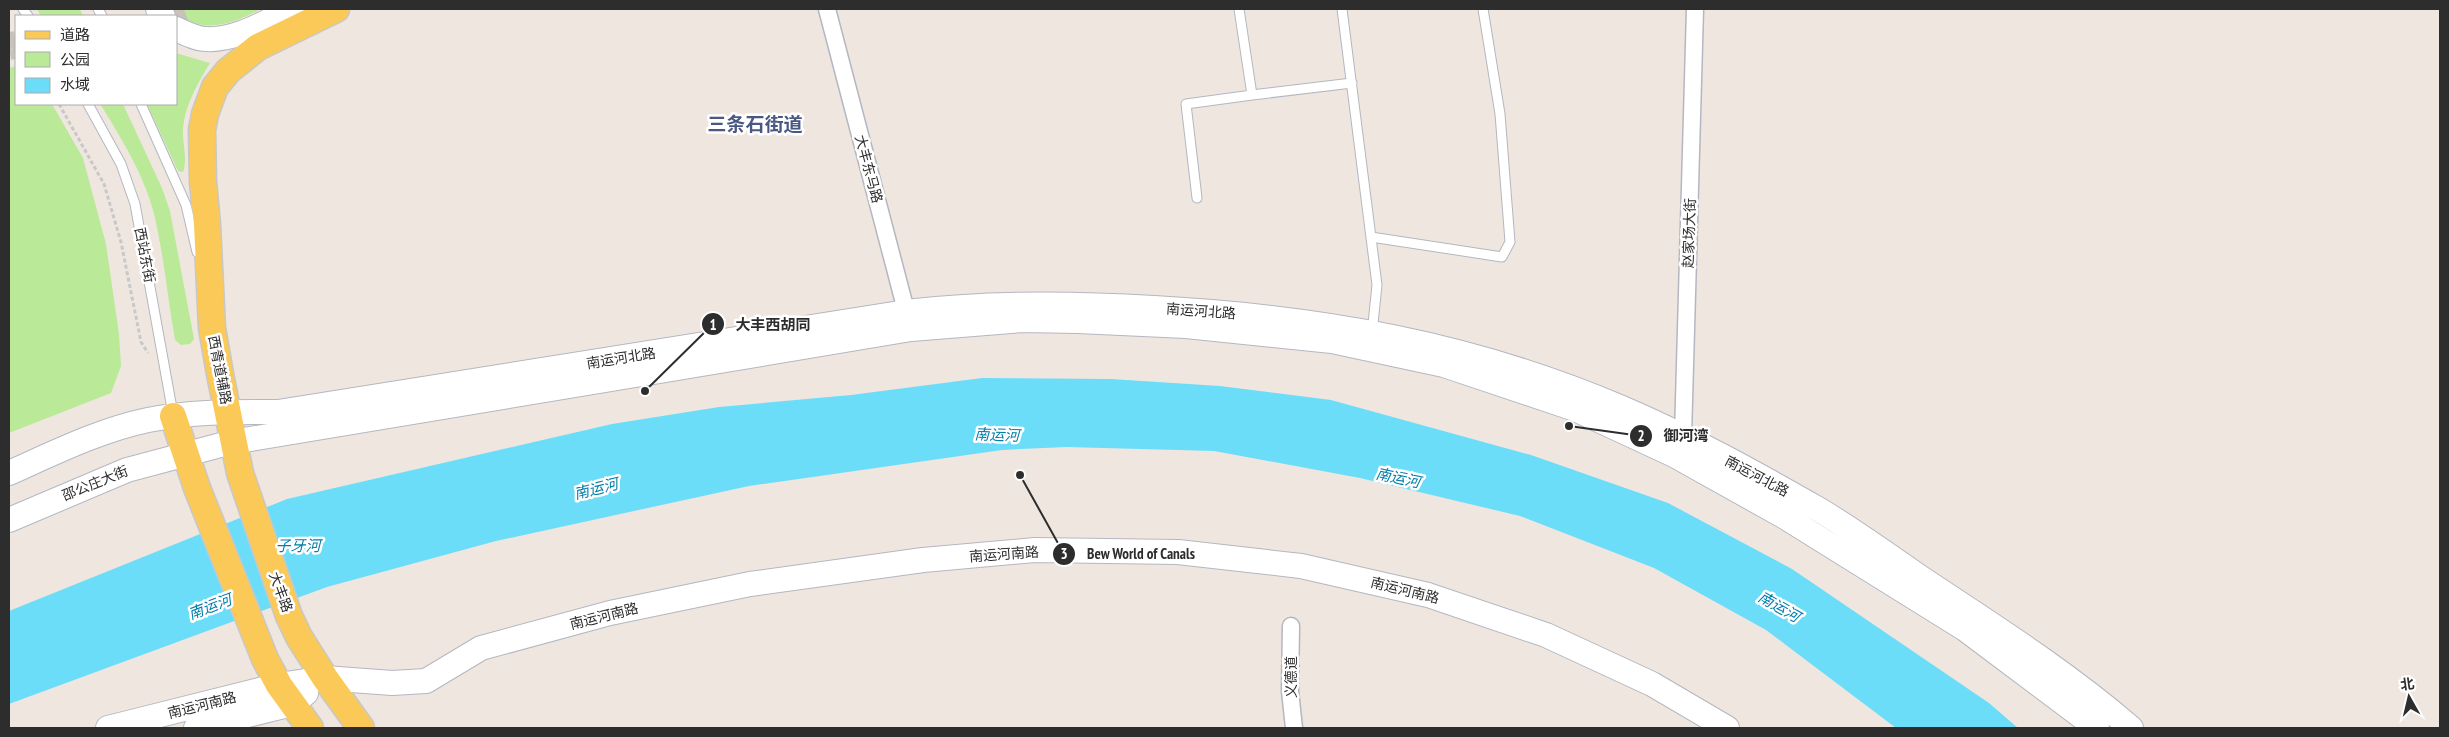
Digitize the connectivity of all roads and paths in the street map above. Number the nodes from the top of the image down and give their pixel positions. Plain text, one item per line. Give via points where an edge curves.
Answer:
1 (293, 9) edge
2 (336, 9) edge
3 (827, 9) edge
4 (1239, 9) edge
5 (1342, 9) edge
6 (1483, 9) edge
7 (1695, 9) edge
8 (178, 30) edge
9 (1352, 83) junction
10 (1252, 95) junction
11 (60, 105) edge
12 (89, 105) edge
13 (141, 105) edge
14 (1197, 198) dead end
15 (1371, 237) junction
16 (909, 320) junction
17 (212, 328) junction
18 (1372, 340) junction
19 (168, 382) junction
20 (228, 412) junction
21 (173, 416) junction
22 (232, 442) junction
23 (1679, 445) junction
24 (185, 453) junction
25 (9, 473) edge
26 (9, 520) edge
27 (1291, 626) dead end
28 (325, 678) junction
29 (286, 694) junction
30 (108, 728) edge
31 (196, 728) edge
32 (310, 728) edge
33 (361, 728) edge
34 (1294, 728) edge
35 (1727, 728) edge
36 (2097, 728) edge
37 (2131, 728) edge

1 - 8 street via 223,38 205,39
2 - 17 main road, 西青道辅路 via 258,47 228,71 215,87 205,114 201,147
3 - 16 street, 大丰东马路
4 - 10 lane
5 - 9 lane
6 - 15 lane via 1500,114 1510,242 1502,257
7 - 23 street, 赵家场大街
9 - 10 lane
9 - 15 lane
10 - 14 lane via 1186,104
11 - 19 path via 104,184 121,242 141,342
12 - 19 lane, 西站东街 via 121,164 135,204
13 - 17 lane via 186,205
15 - 18 lane via 1377,285
16 - 18 street, 南运河北路 via 1120,322 1332,341
16 - 20 street, 南运河北路 via 278,412
16 - 22 street, 南运河北路
17 - 20 main road, 西青道辅路
18 - 23 street, 南运河北路
19 - 21 lane, 西站东街
20 - 21 street, 南运河北路
20 - 22 main road, 大丰路
21 - 24 main road
21 - 25 street via 123,426
22 - 24 street, 南运河北路
22 - 28 main road, 大丰路 via 246,495 290,616
23 - 36 street, 南运河北路 via 1785,517 1965,629
23 - 37 street, 南运河北路 via 1820,510 2030,650
24 - 26 street, 邵公庄大街 via 127,470
24 - 29 main road via 252,628
27 - 34 street, 义德道 via 1290,691
28 - 29 street, 南运河南路
28 - 33 main road, 大丰路
28 - 35 street, 南运河南路 via 392,683 426,681 481,648 610,613 750,584 923,560 1035,550 1178,552 1301,566 1428,594 1546,635 1652,684
29 - 30 street, 南运河南路
29 - 31 street, 南运河南路
29 - 32 main road

